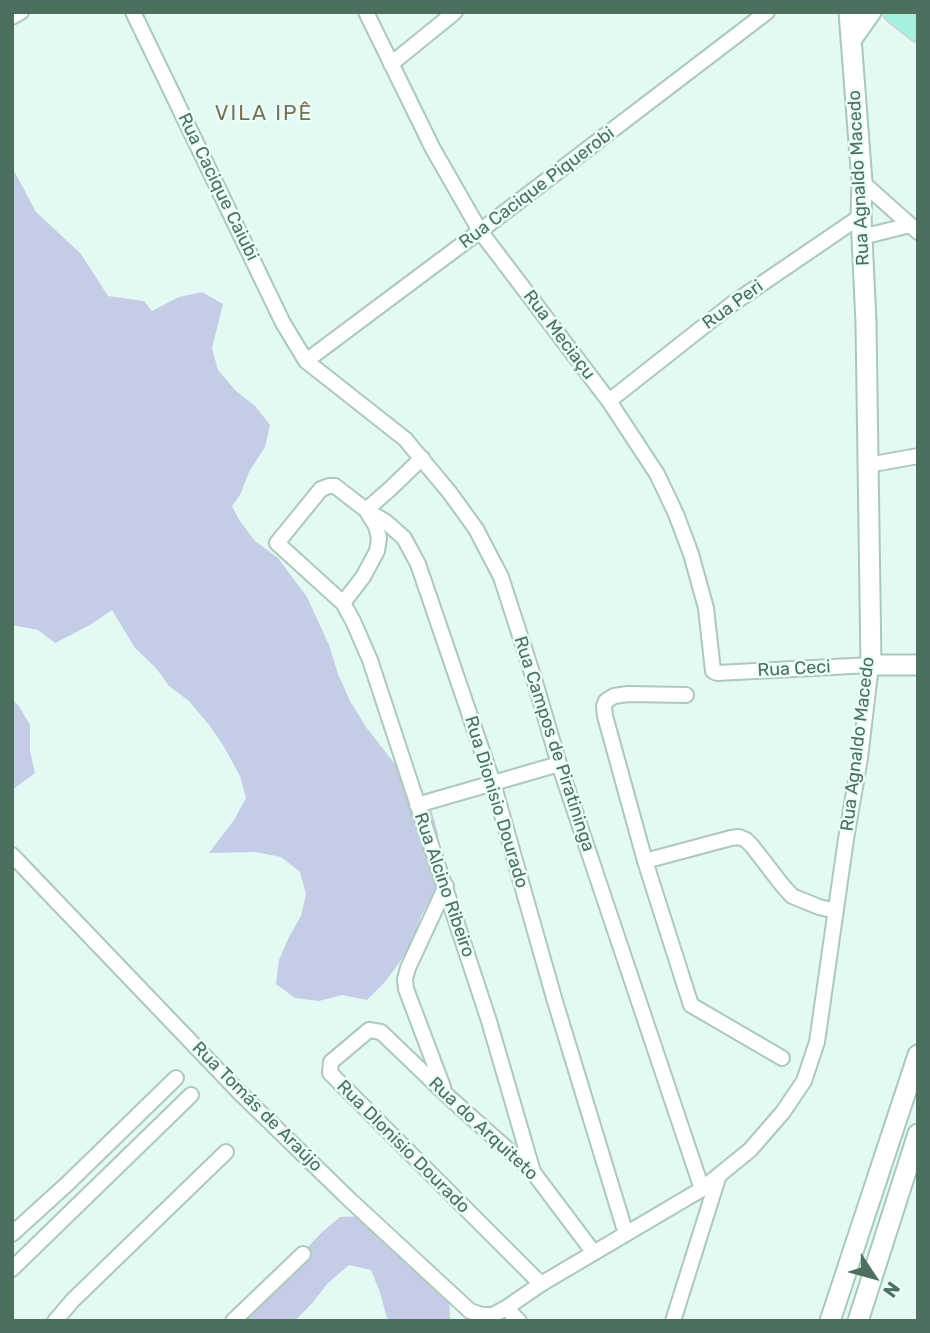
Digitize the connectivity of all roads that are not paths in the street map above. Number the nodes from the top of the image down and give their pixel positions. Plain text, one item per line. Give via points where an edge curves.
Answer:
1 (20, 12) edge
2 (133, 12) edge
3 (366, 12) edge
4 (455, 12) edge
5 (766, 12) edge
6 (849, 12) edge
7 (871, 12) edge
8 (894, 12) edge
9 (12, 17) edge
10 (918, 31) edge
11 (851, 40) junction
12 (391, 64) junction
13 (862, 181) junction
14 (861, 216) junction
15 (914, 228) edge
16 (480, 231) junction
17 (862, 237) junction
18 (306, 361) junction
19 (609, 401) junction
20 (918, 456) edge
21 (422, 458) junction
22 (867, 466) junction
23 (366, 510) junction
24 (277, 543) joint
25 (343, 603) junction
26 (871, 664) junction
27 (918, 665) edge
28 (713, 671) joint
29 (686, 695) dead end
30 (559, 764) junction
31 (493, 783) junction
32 (417, 805) junction
33 (12, 856) edge
34 (645, 862) junction
35 (446, 886) junction
36 (836, 911) junction
37 (918, 1055) edge
38 (782, 1058) dead end
39 (423, 1072) joint
40 (176, 1078) dead end
41 (445, 1092) junction
42 (191, 1095) dead end
43 (918, 1134) edge
44 (226, 1152) dead end
45 (93, 1159) junction
46 (533, 1172) junction
47 (108, 1176) junction
48 (718, 1176) junction
49 (66, 1185) junction
50 (702, 1189) junction
51 (83, 1200) junction
52 (12, 1234) edge
53 (626, 1234) junction
54 (594, 1253) junction
55 (303, 1254) dead end
56 (12, 1269) edge
57 (541, 1284) junction
58 (506, 1308) junction
59 (55, 1321) edge
60 (233, 1321) edge
61 (519, 1321) edge
62 (673, 1321) edge
63 (830, 1321) edge
64 (858, 1321) edge

1 - 9 street
2 - 18 street, Rua Cacique Caiubi via 283,323
3 - 12 street, Rua Meciaçu
4 - 12 street
5 - 16 street, Rua Cacique Piquerobi
6 - 11 street, Rua Agnaldo Macedo
7 - 11 street
8 - 10 main road
11 - 13 street, Rua Agnaldo Macedo
12 - 16 street, Rua Meciaçu
13 - 14 street, Rua Agnaldo Macedo
13 - 15 street
14 - 17 street, Rua Agnaldo Macedo
14 - 19 street, Rua Peri via 732,304
15 - 17 street
16 - 18 street, Rua Cacique Piquerobi
16 - 19 street, Rua Meciaçu
17 - 22 street, Rua Agnaldo Macedo
18 - 21 street, Rua Campos de Piratininga via 405,439
19 - 28 street, Rua Meciaçu via 657,474 676,514 706,608
20 - 22 street
21 - 23 street
21 - 30 street, Rua Campos de Piratininga via 476,529 500,577
22 - 26 street, Rua Agnaldo Macedo
23 - 24 street, Rua Dionisio Dourado via 335,486 321,489
23 - 25 street via 376,526 377,551
23 - 31 street, Rua Dionisio Dourado via 404,538 418,564
24 - 25 street, Rua Alcino Ribeiro
25 - 32 street, Rua Alcino Ribeiro via 370,660
26 - 27 street, Rua Ceci
26 - 28 street, Rua Ceci
26 - 36 street, Rua Agnaldo Macedo
29 - 34 street via 628,694 614,696 604,706
30 - 31 street
30 - 50 street, Rua Campos de Piratininga
31 - 32 street
31 - 53 street, Rua Dionisio Dourado
32 - 35 street, Rua Alcino Ribeiro
33 - 58 street, Rua Tomás de Araújo via 239,1092 470,1311 493,1315
34 - 36 street via 739,837 752,846 792,896
34 - 38 street via 691,1005
35 - 41 street via 405,979
35 - 46 street, Rua Alcino Ribeiro
36 - 48 street, Rua Agnaldo Macedo via 817,1042 804,1081 750,1150
37 - 63 street
39 - 41 street, Rua do Arquiteto
39 - 57 street, Rua DIonisio Dourado via 375,1030 369,1030 329,1067
40 - 45 street
41 - 46 street, Rua do Arquiteto
42 - 47 street
43 - 64 street
44 - 59 street
45 - 47 street
45 - 49 street
46 - 54 street, Rua do Arquiteto
47 - 51 street
48 - 50 street
48 - 62 street
49 - 51 street
49 - 52 street
50 - 53 street
51 - 56 street
53 - 54 street
54 - 57 street
55 - 60 street
57 - 58 street
58 - 61 street

